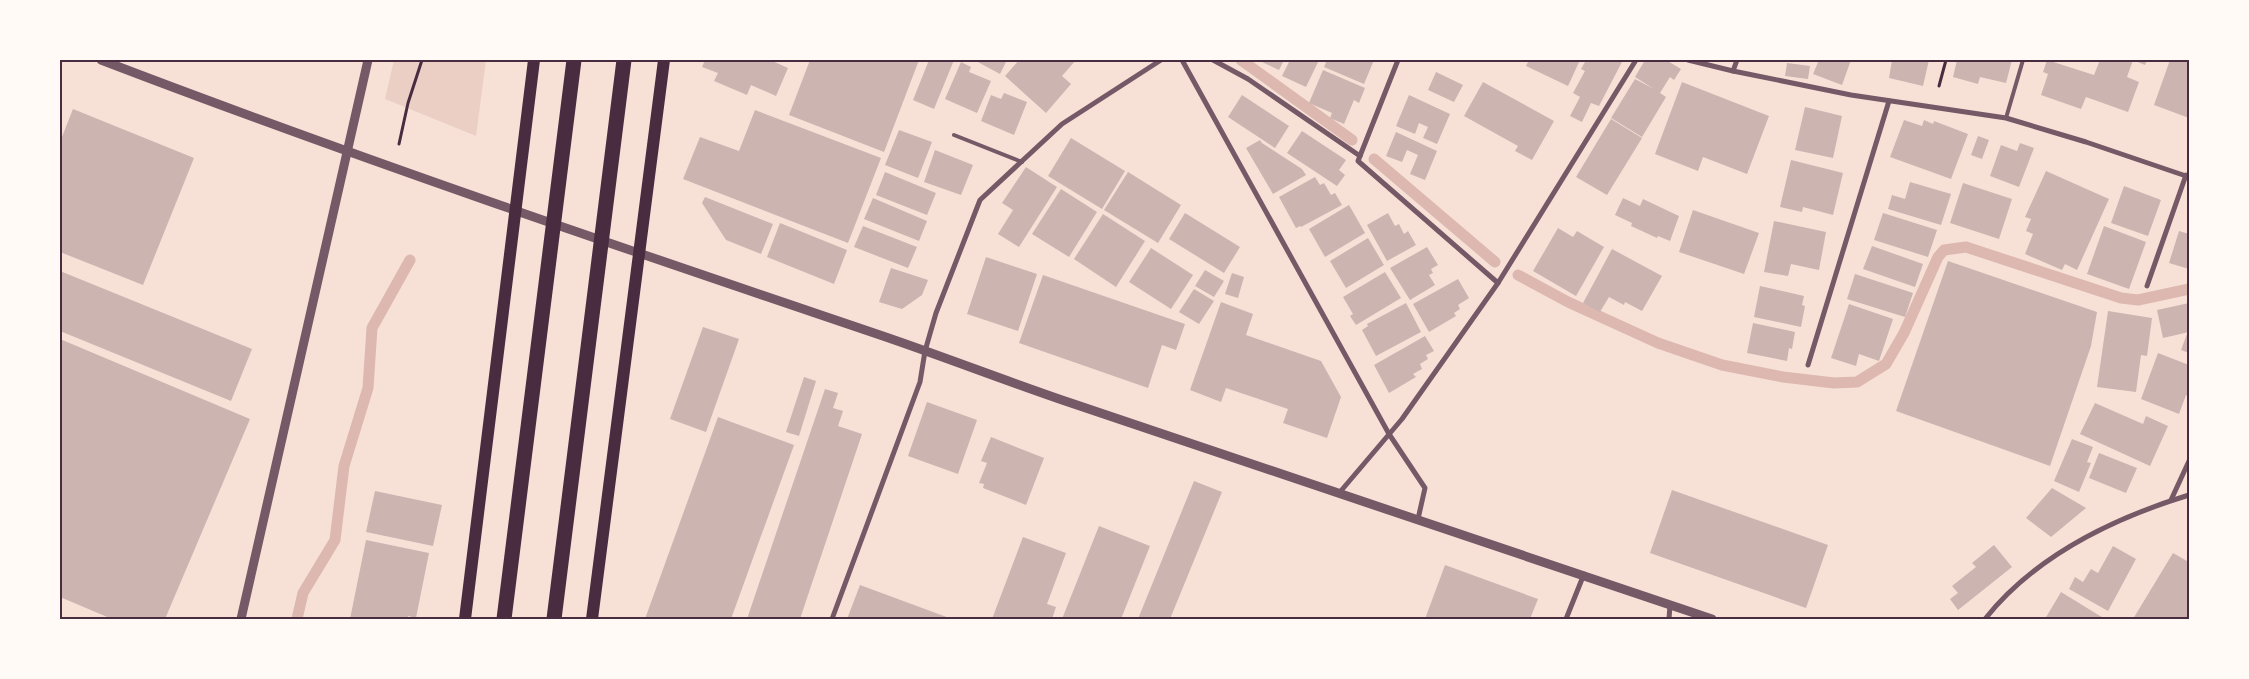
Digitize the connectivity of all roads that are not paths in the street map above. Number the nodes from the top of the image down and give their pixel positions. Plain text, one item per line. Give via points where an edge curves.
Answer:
1 (101, 60) edge
2 (368, 60) edge
3 (534, 60) edge
4 (574, 60) edge
5 (624, 60) edge
6 (664, 60) edge
7 (1161, 60) edge
8 (1182, 60) edge
9 (1213, 60) edge
10 (1398, 60) edge
11 (1636, 60) edge
12 (1688, 60) edge
13 (1737, 60) edge
14 (2023, 60) edge
15 (1733, 71) junction
16 (1889, 101) junction
17 (2006, 118) junction
18 (954, 134) dead end
19 (348, 150) junction
20 (1360, 156) junction
21 (1022, 162) junction
22 (2187, 176) edge
23 (515, 209) junction
24 (639, 253) junction
25 (1498, 283) junction
26 (2147, 286) dead end
27 (925, 350) junction
28 (1808, 365) dead end
29 (1389, 434) junction
30 (2189, 460) edge
31 (1340, 492) junction
32 (2189, 495) edge
33 (2171, 500) junction
34 (1418, 519) junction
35 (1584, 574) junction
36 (1670, 605) junction
37 (241, 619) edge
38 (465, 619) edge
39 (504, 619) edge
40 (554, 619) edge
41 (592, 619) edge
42 (832, 619) edge
43 (1566, 619) edge
44 (1669, 619) edge
45 (1712, 619) edge
46 (1985, 619) edge

1 - 19 street
2 - 19 street
3 - 23 main road
4 - 39 highway
5 - 40 highway
6 - 24 main road
7 - 21 street via 1062,124
8 - 29 street
9 - 20 street via 1248,79
10 - 20 street
11 - 25 street
12 - 15 street
13 - 15 street
14 - 17 lane
15 - 16 street
16 - 17 street
16 - 28 street
17 - 22 street
18 - 21 lane
19 - 23 street
19 - 37 street
20 - 25 street via 1358,161
21 - 27 street via 980,200
22 - 26 street
23 - 24 street
23 - 38 main road
24 - 27 street
24 - 41 main road
25 - 29 street
27 - 31 street via 1067,402
27 - 42 street via 920,382
29 - 31 street
29 - 34 street via 1425,488
30 - 33 street
31 - 34 street
32 - 33 street
33 - 46 street via 2122,519 2075,543 2032,574
34 - 35 street
35 - 36 street
35 - 43 street
36 - 44 street
36 - 45 street

